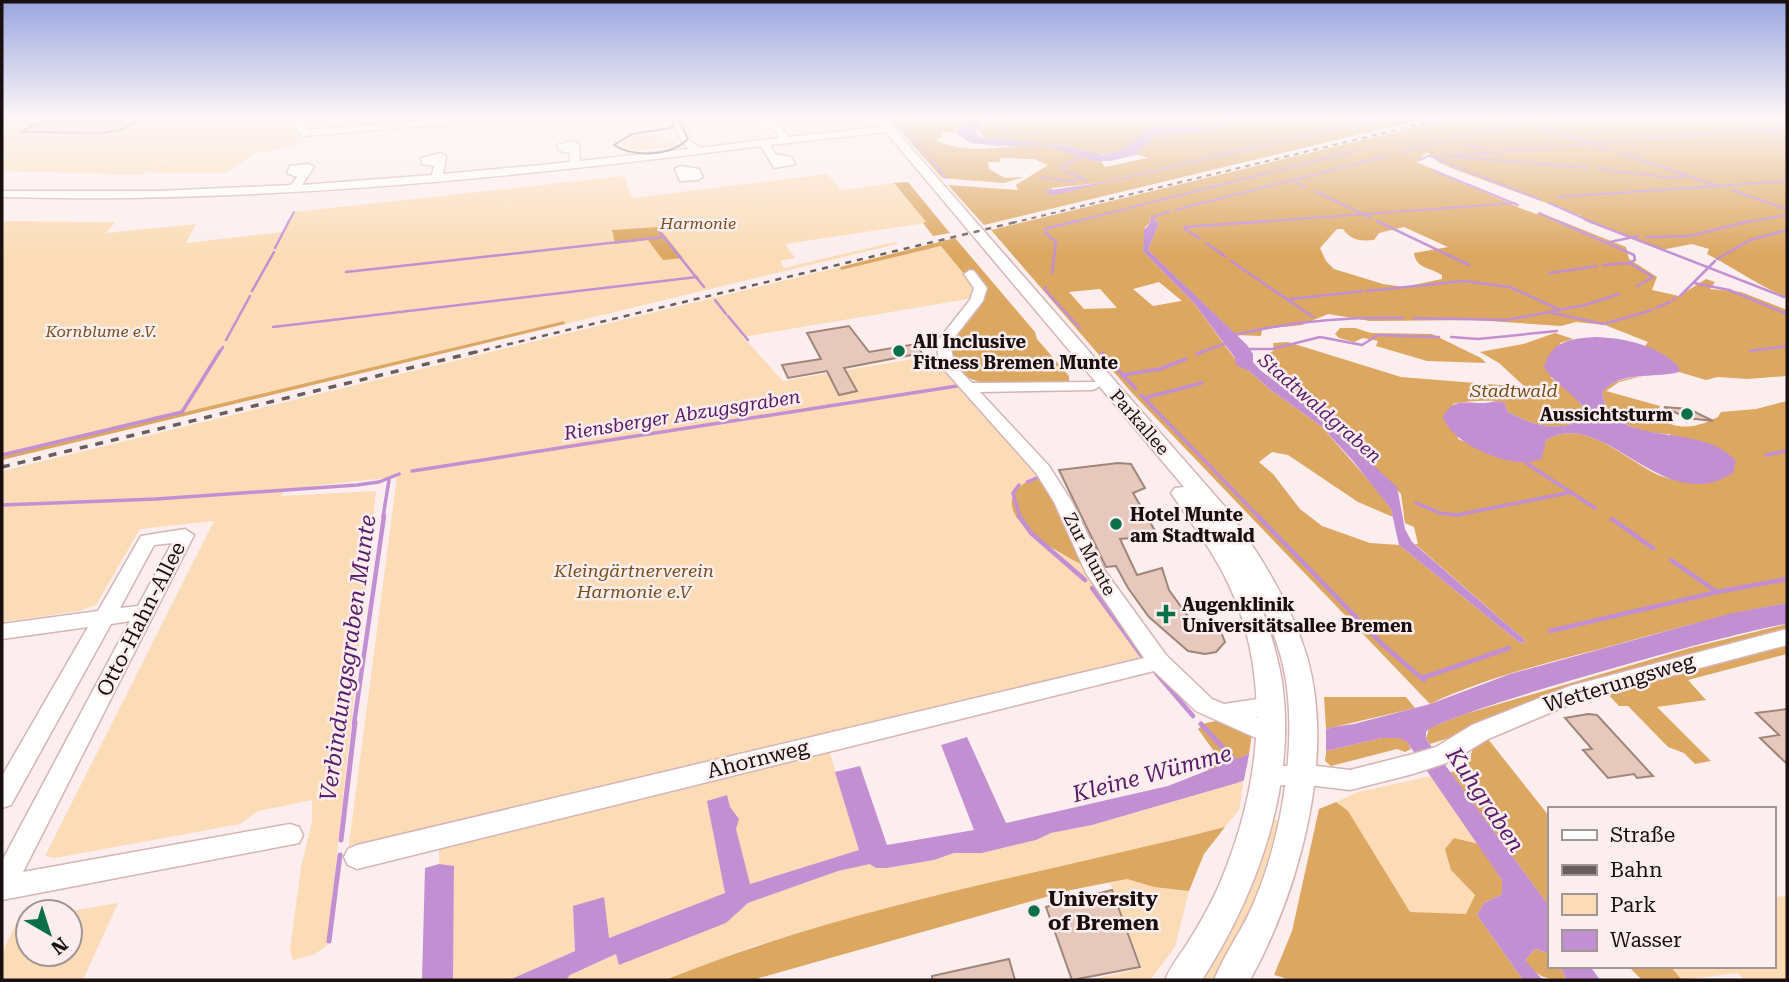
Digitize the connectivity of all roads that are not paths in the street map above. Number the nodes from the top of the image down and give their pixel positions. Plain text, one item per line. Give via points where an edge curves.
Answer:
1 (439, 164) dead end
2 (567, 164) edge
3 (678, 164) edge
4 (912, 164) edge
5 (914, 164) edge
6 (680, 169) dead end
7 (304, 174) dead end
8 (437, 177) junction
9 (294, 188) junction
10 (2, 194) edge
11 (970, 274) dead end
12 (1092, 385) junction
13 (970, 387) junction
14 (145, 612) junction
15 (104, 617) junction
16 (2, 631) edge
17 (1787, 637) edge
18 (1158, 661) junction
19 (1271, 706) junction
20 (1218, 713) junction
21 (1273, 736) junction
22 (1290, 771) junction
23 (2, 799) edge
24 (290, 835) dead end
25 (357, 858) dead end
26 (2, 888) edge
27 (1181, 980) edge
28 (1231, 980) edge

1 - 8 street
2 - 8 street
3 - 6 street
4 - 12 main road, Parkallee
5 - 22 main road, Parkallee via 1241,544 1293,655 1303,723
7 - 9 street
8 - 9 street
9 - 10 street via 151,196
11 - 13 street, Zur Munte via 981,288 976,302 943,343 947,365
12 - 13 street
12 - 19 main road, Parkallee via 1225,551 1261,639
13 - 18 street, Zur Munte via 1044,470 1096,573
14 - 15 street
14 - 15 street, Otto-Hahn-Allee via 185,535 148,540
14 - 26 street, Otto-Hahn-Allee
15 - 16 street
15 - 23 street, Otto-Hahn-Allee
17 - 22 street, Wetterungsweg via 1578,692 1413,764 1350,780
18 - 20 street, Zur Munte via 1191,695
18 - 25 street, Ahornweg
19 - 20 street
19 - 21 main road, Parkallee
20 - 21 street, Zur Munte
21 - 22 main road, Parkallee
22 - 27 main road via 1226,905
22 - 28 main road via 1292,837 1275,893
24 - 26 street

